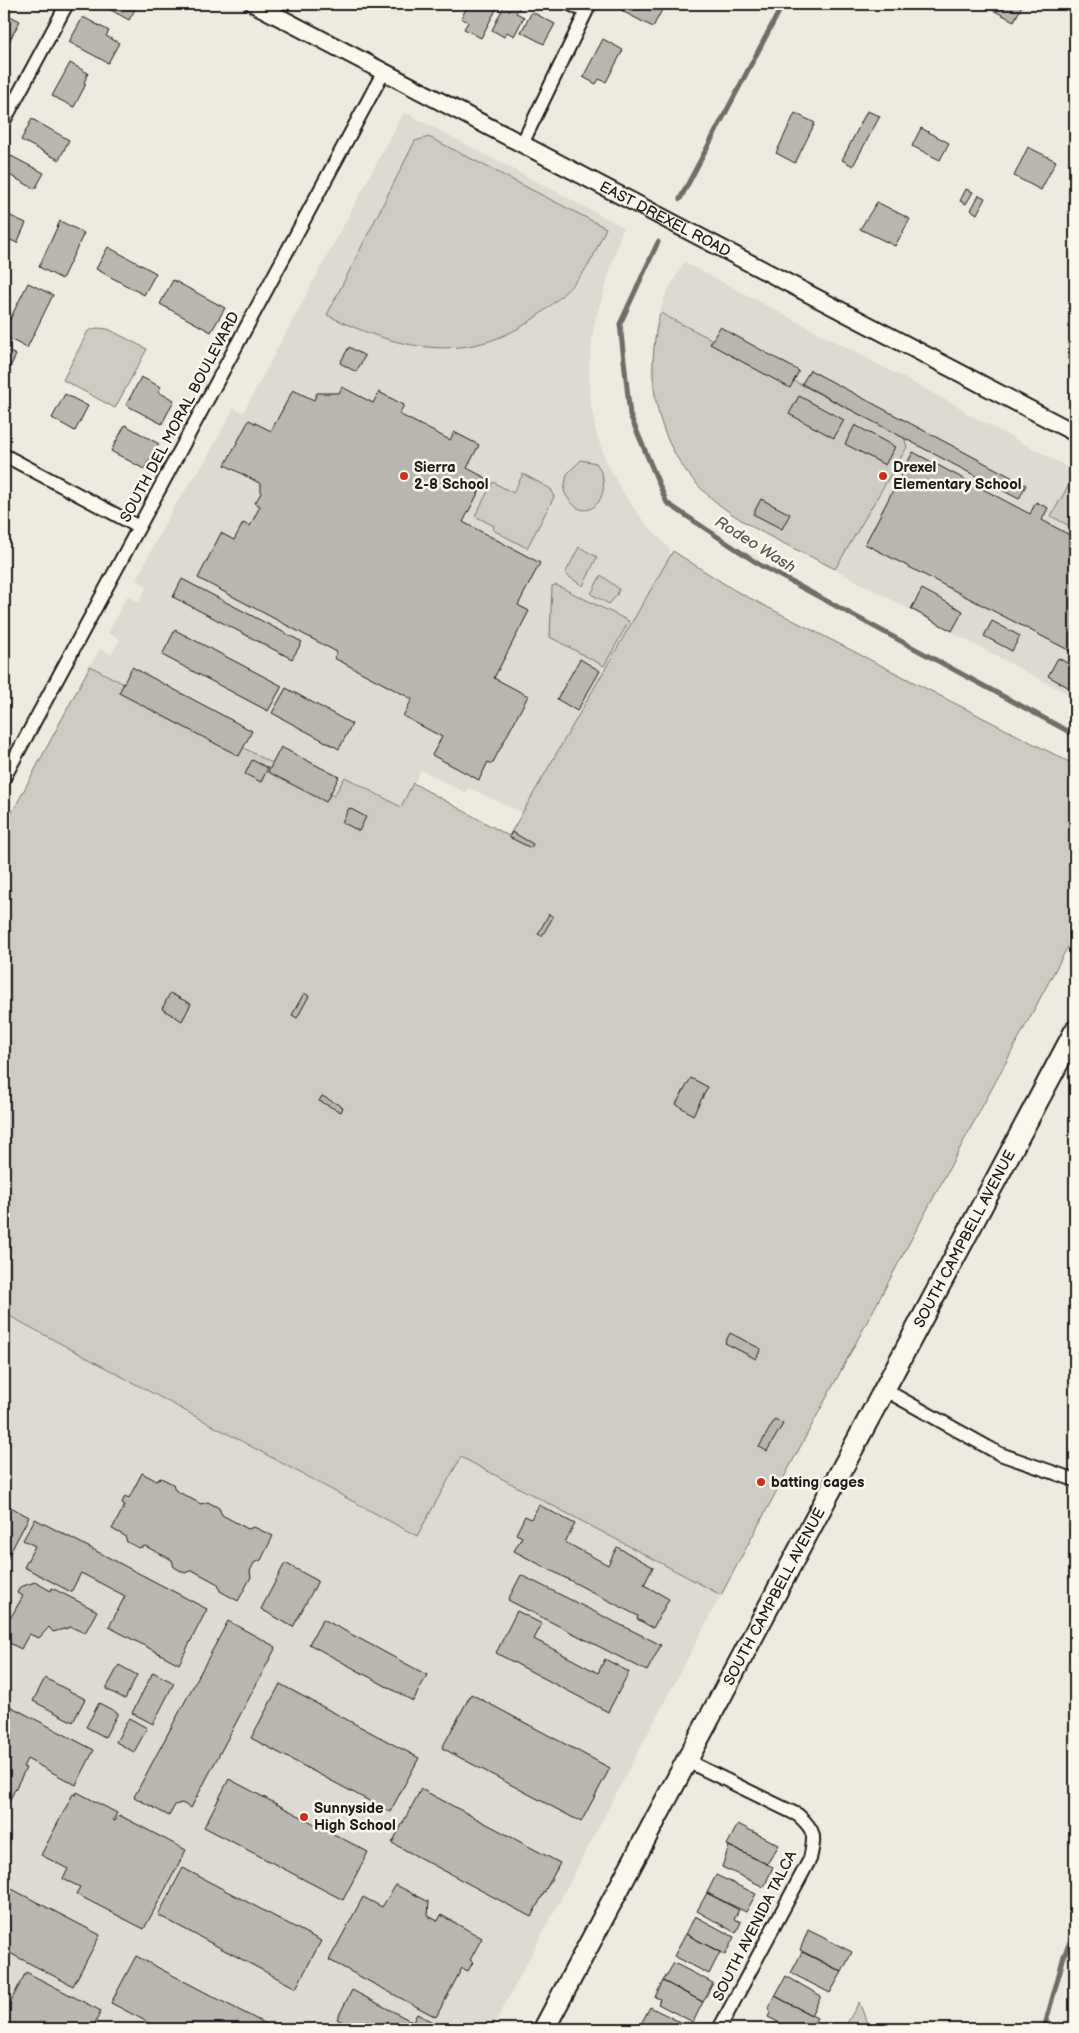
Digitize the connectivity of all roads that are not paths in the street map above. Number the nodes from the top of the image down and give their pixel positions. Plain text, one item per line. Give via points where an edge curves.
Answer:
1 (67, 4) edge
2 (254, 4) edge
3 (570, 4) edge
4 (588, 8) edge
5 (384, 72) junction
6 (4, 120) edge
7 (522, 144) junction
8 (1075, 434) edge
9 (4, 455) edge
10 (139, 527) junction
11 (4, 778) edge
12 (1075, 1030) edge
13 (885, 1390) junction
14 (1075, 1480) edge
15 (687, 1761) junction
16 (544, 2029) edge
17 (719, 2029) edge

1 - 6 street
2 - 5 street, EAST DREXEL ROAD
3 - 4 street
4 - 7 street
5 - 7 street, EAST DREXEL ROAD
5 - 10 street, SOUTH DEL MORAL BOULEVARD
7 - 8 street, EAST DREXEL ROAD
9 - 10 street
10 - 11 street, SOUTH DEL MORAL BOULEVARD
12 - 13 main road, SOUTH CAMPBELL AVENUE
13 - 14 street via 1000,1454
13 - 15 main road, SOUTH CAMPBELL AVENUE
15 - 16 main road, SOUTH CAMPBELL AVENUE
15 - 17 street, SOUTH AVENIDA TALCA via 798,1816 811,1826 814,1842 810,1859

